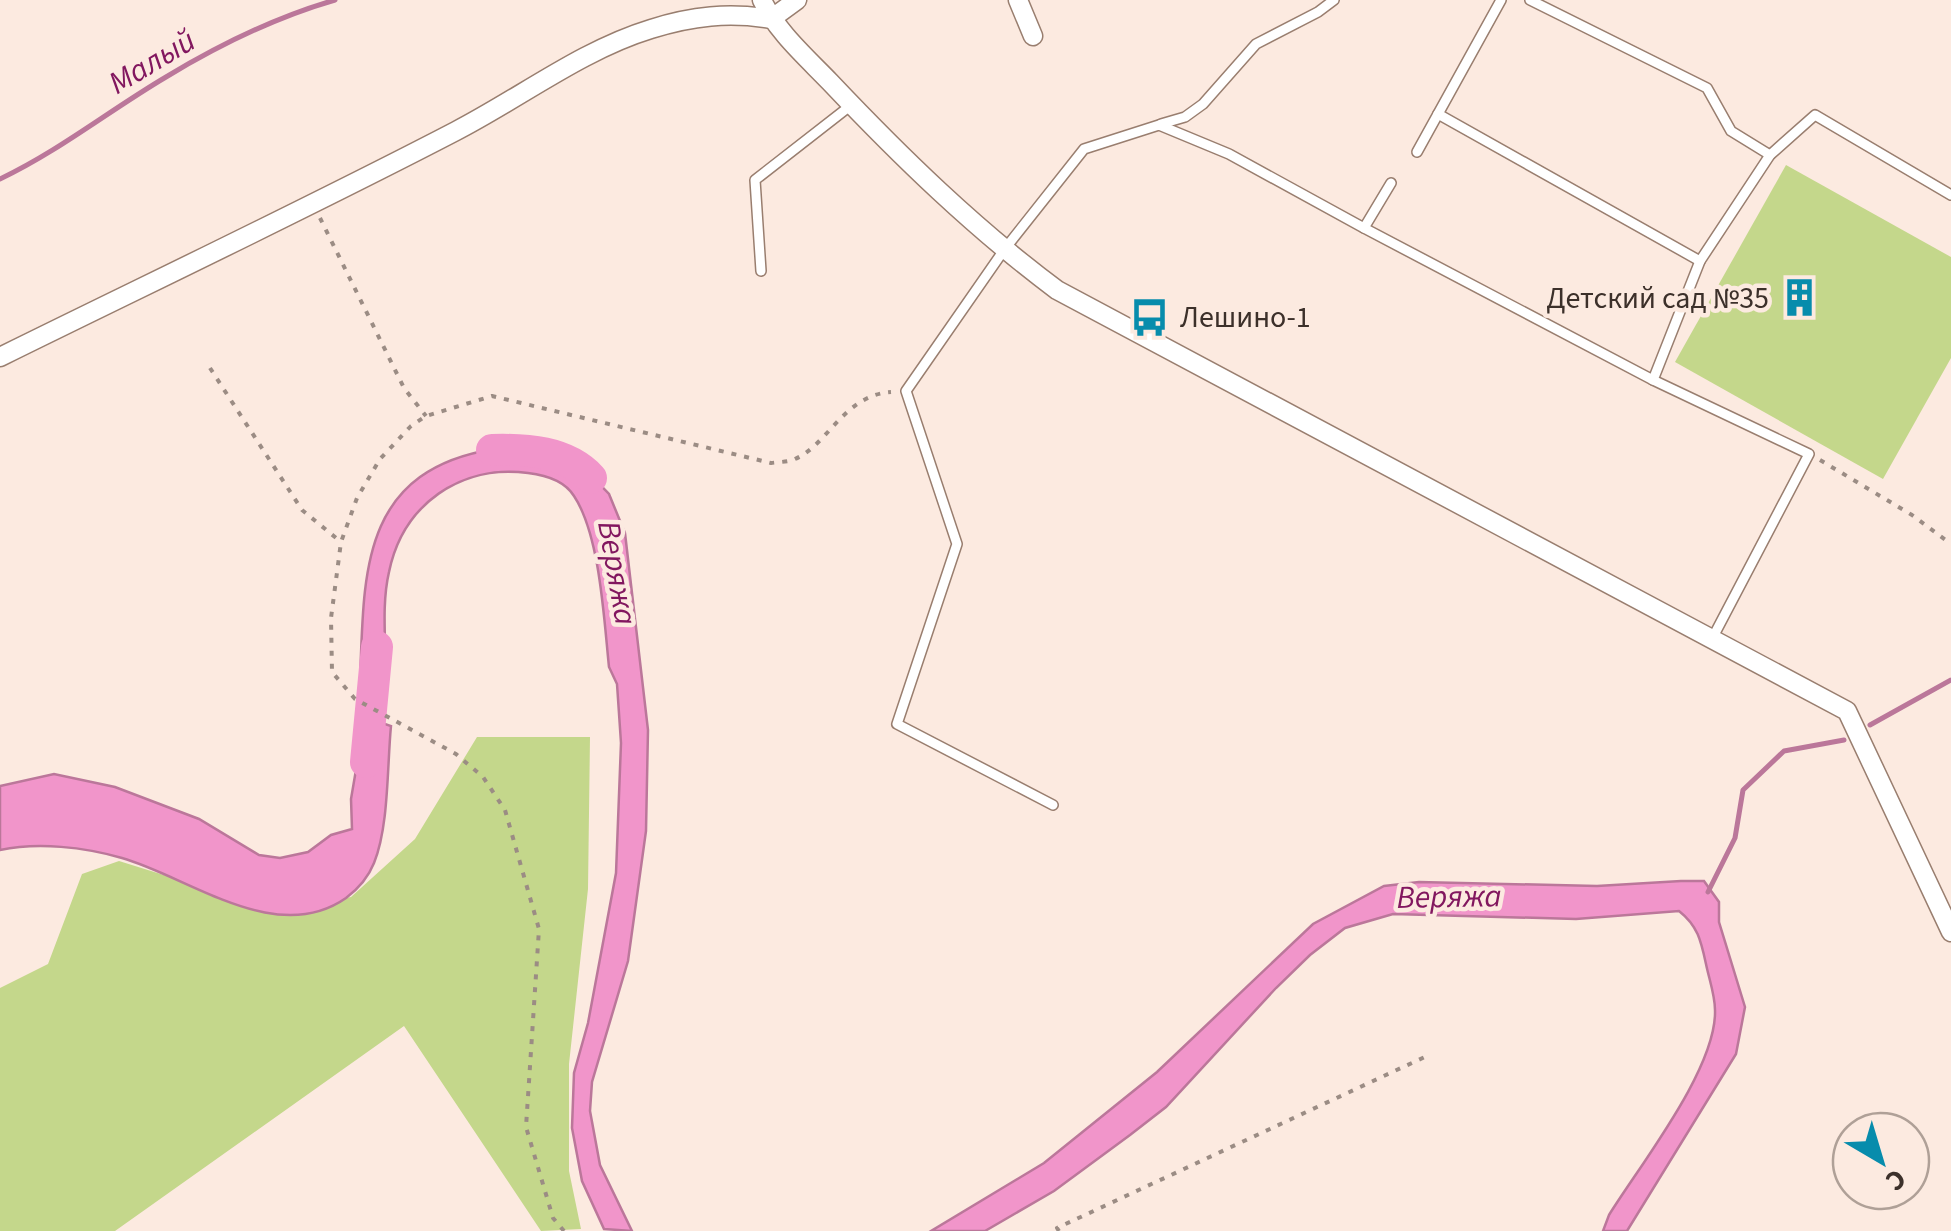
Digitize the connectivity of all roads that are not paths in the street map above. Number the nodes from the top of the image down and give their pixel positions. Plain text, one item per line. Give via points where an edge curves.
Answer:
1 (762, 0) edge
2 (797, 0) edge
3 (1018, 0) edge
4 (1334, 0) edge
5 (1501, 0) edge
6 (1530, 0) edge
7 (771, 19) junction
8 (1032, 36) dead end
9 (852, 105) junction
10 (1438, 114) junction
11 (1158, 125) junction
12 (1417, 152) dead end
13 (1770, 155) junction
14 (1391, 184) dead end
15 (1951, 195) edge
16 (1364, 228) junction
17 (1004, 250) junction
18 (1700, 261) junction
19 (761, 271) dead end
20 (0, 357) edge
21 (1653, 380) junction
22 (1713, 637) junction
23 (1053, 804) dead end
24 (1951, 932) edge

1 - 7 street
2 - 7 street
3 - 8 street
4 - 11 lane via 1256,44 1203,104
5 - 10 lane
6 - 13 lane via 1707,88 1731,131
7 - 9 street
7 - 20 street via 695,18 612,44 458,130
9 - 17 street
9 - 19 lane via 755,180
10 - 12 lane
10 - 18 lane
11 - 16 lane via 1229,154
11 - 17 lane via 1084,149
13 - 15 lane via 1815,116
13 - 18 lane
14 - 16 lane
16 - 21 lane
17 - 22 street via 1057,290
17 - 23 lane via 906,391 957,544 896,724
18 - 21 lane
21 - 22 lane via 1808,454
22 - 24 street via 1848,712

